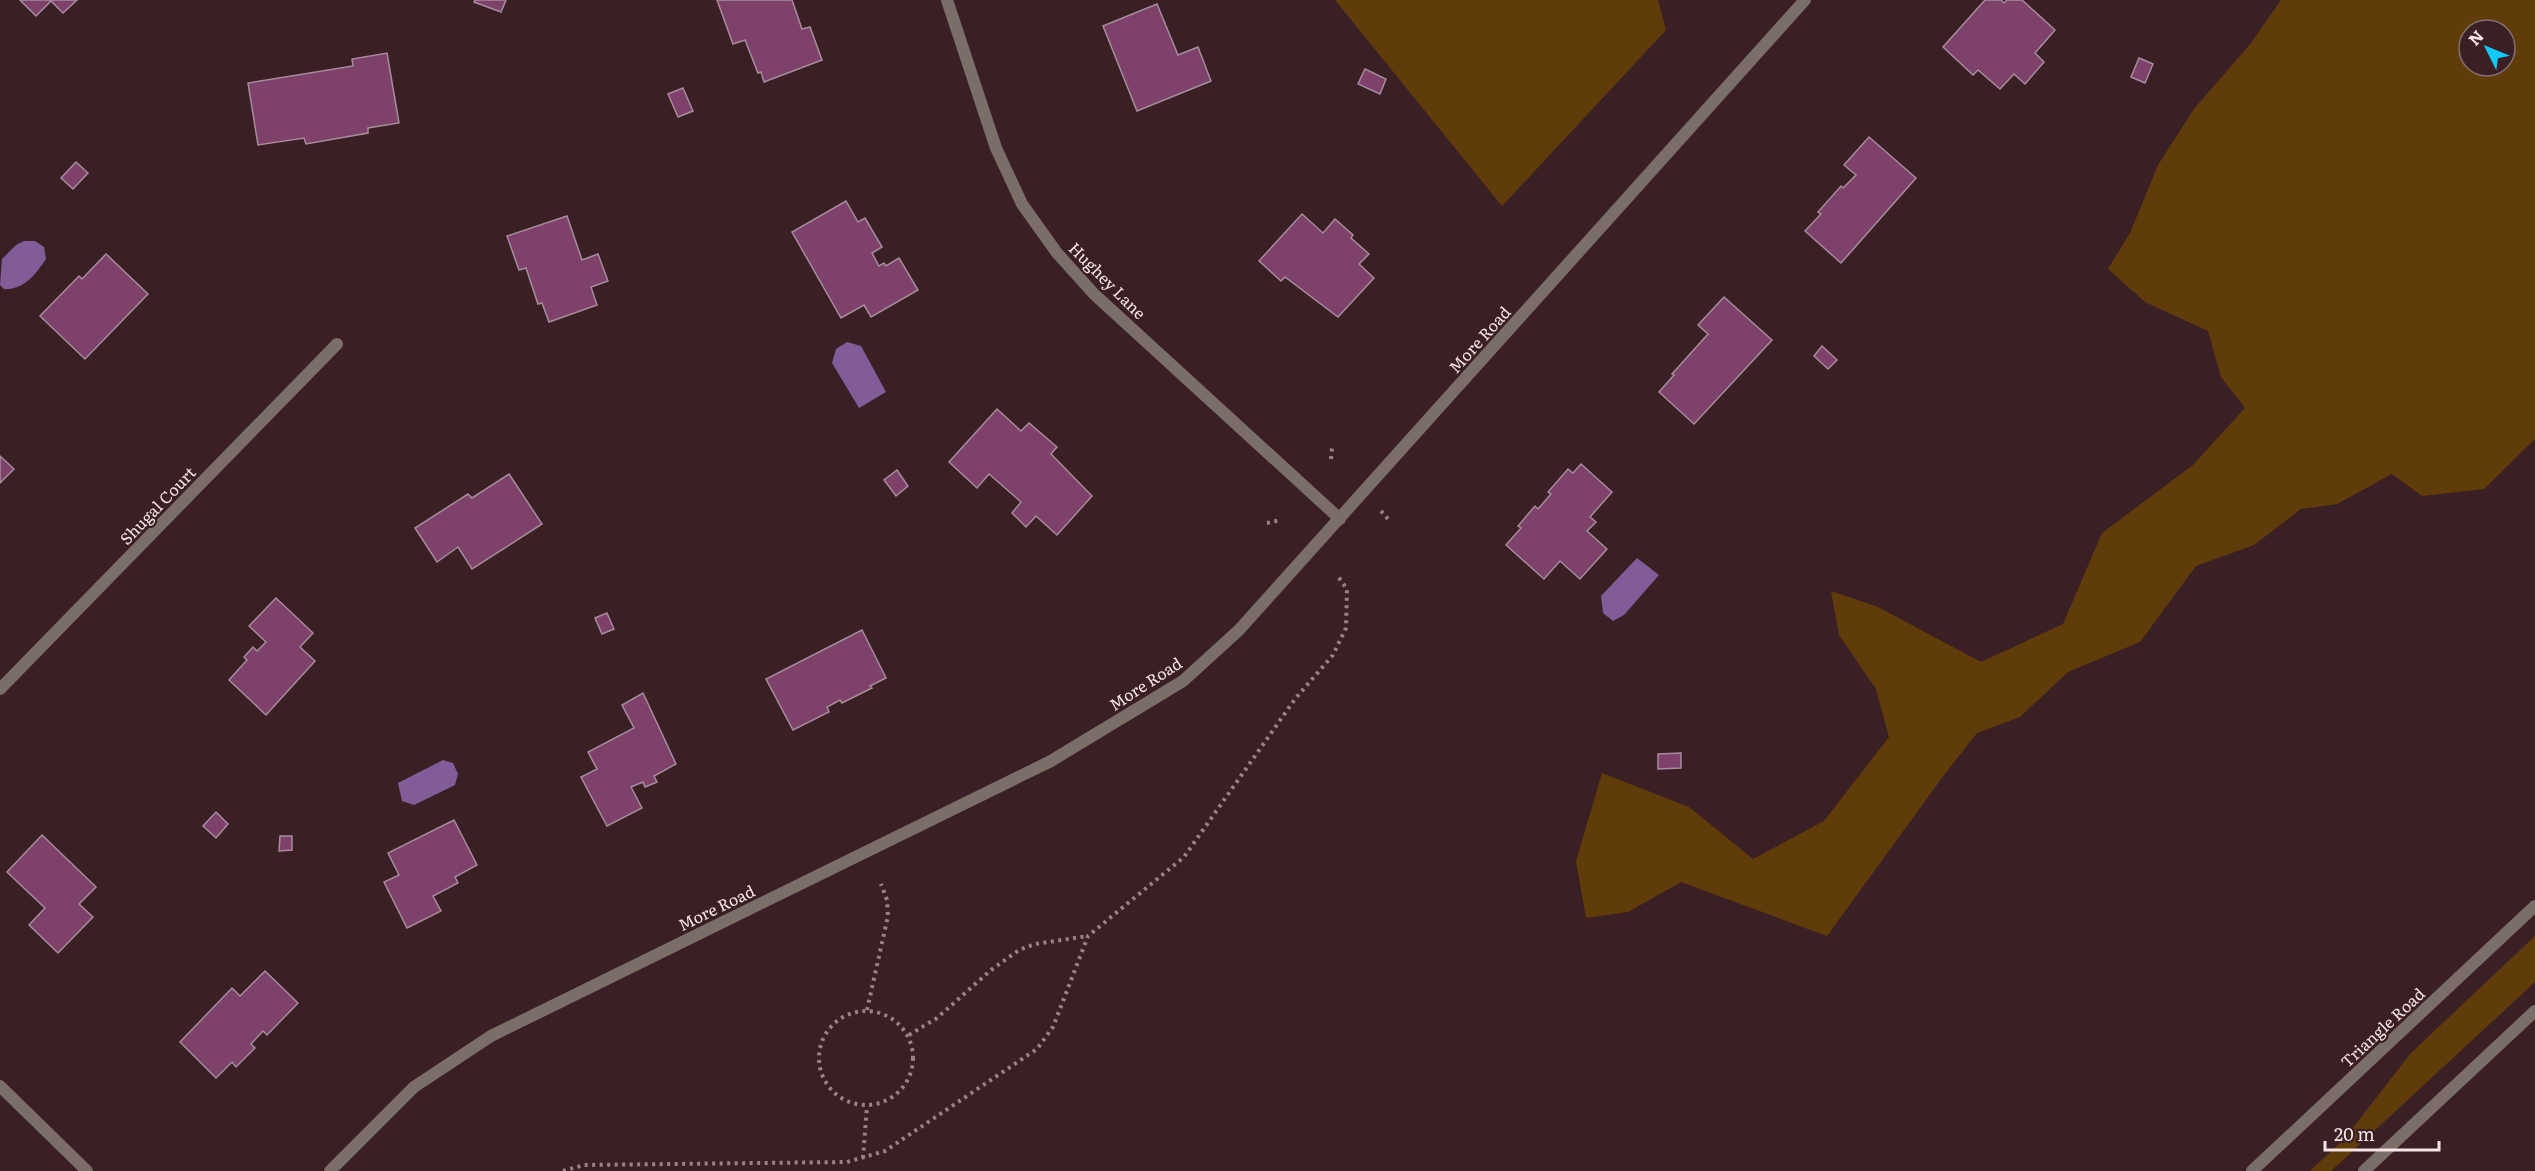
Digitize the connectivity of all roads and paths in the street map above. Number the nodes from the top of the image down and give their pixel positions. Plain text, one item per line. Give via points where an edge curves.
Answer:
1 (947, 0) edge
2 (1805, 0) edge
3 (337, 344) dead end
4 (1332, 447) dead end
5 (1331, 459) dead end
6 (1381, 511) dead end
7 (1341, 519) junction
8 (1388, 519) dead end
9 (1281, 520) dead end
10 (1267, 523) dead end
11 (1337, 575) dead end
12 (0, 689) edge
13 (881, 884) dead end
14 (2535, 906) edge
15 (1088, 936) junction
16 (867, 1010) junction
17 (2535, 1011) edge
18 (909, 1035) junction
19 (0, 1086) edge
20 (867, 1106) junction
21 (863, 1158) junction
22 (87, 1171) edge
23 (330, 1171) edge
24 (563, 1171) edge
25 (2252, 1171) edge
26 (2364, 1171) edge

1 - 7 street, Hughey Lane via 996,148 1023,204 1056,253 1094,294
2 - 7 street, More Road
3 - 12 street, Shugal Court
4 - 5 path
6 - 8 path
7 - 23 street, More Road via 1239,630 1183,681 1052,761 491,1036 414,1087
9 - 10 path
11 - 15 path via 1347,589 1346,628 1333,655 1295,699 1184,857
13 - 16 path via 888,916
14 - 25 street, Triangle Road
15 - 18 path via 1019,950 937,1018
15 - 21 path via 1053,1027 1037,1049 885,1151
16 - 18 path via 895,1020
16 - 20 path via 843,1017 825,1034 819,1050 819,1067 835,1095
17 - 26 street
18 - 20 path via 914,1058 904,1086 894,1096
19 - 22 street
20 - 21 path
21 - 24 path via 847,1162 584,1165

